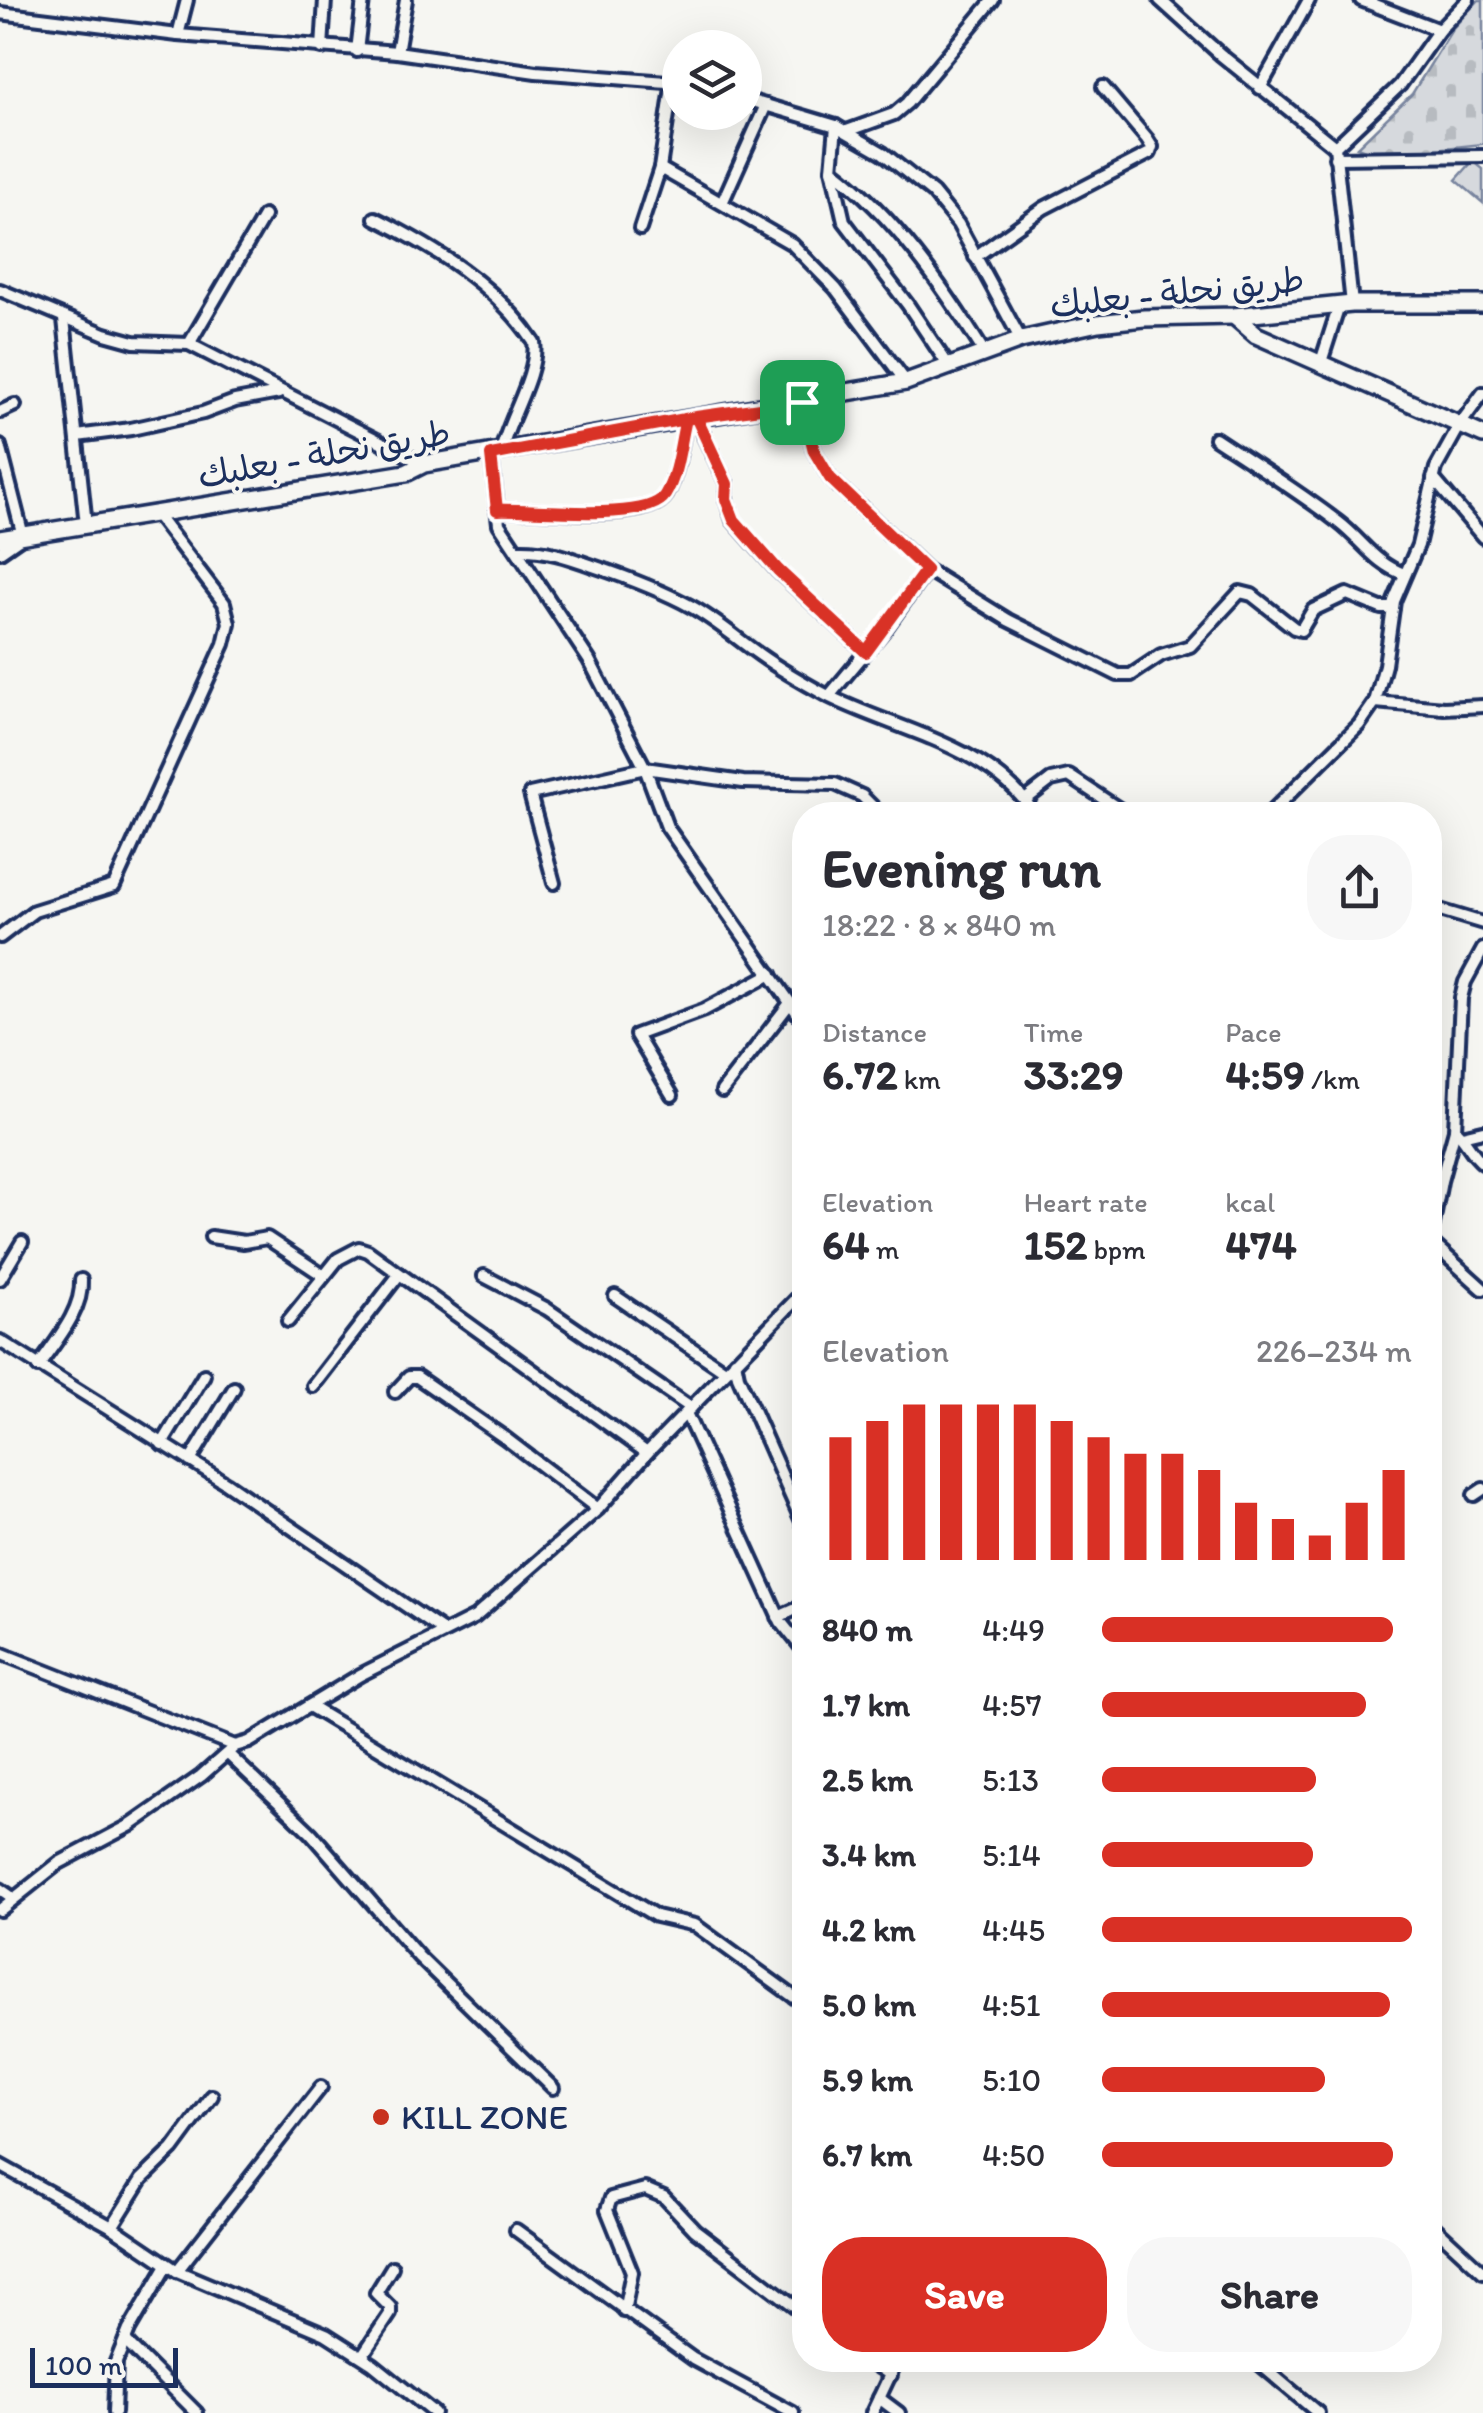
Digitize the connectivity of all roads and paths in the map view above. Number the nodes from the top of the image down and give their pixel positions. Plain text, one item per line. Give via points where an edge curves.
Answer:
1 (187, 0) edge
2 (325, 0) edge
3 (363, 0) edge
4 (406, 0) edge
5 (993, 0) edge
6 (1160, 0) edge
7 (1309, 0) edge
8 (1361, 0) edge
9 (1468, 0) edge
10 (1388, 5) edge
11 (0, 13) edge
12 (1439, 30) junction
13 (178, 35) junction
14 (322, 48) junction
15 (357, 51) junction
16 (397, 52) junction
17 (662, 81) edge
18 (1103, 87) dead end
19 (1260, 88) junction
20 (762, 104) edge
21 (766, 105) junction
22 (842, 128) junction
23 (667, 130) edge
24 (1335, 153) junction
25 (1483, 156) edge
26 (660, 168) junction
27 (832, 168) junction
28 (722, 203) junction
29 (264, 216) dead end
30 (375, 218) dead end
31 (640, 229) dead end
32 (976, 257) junction
33 (0, 290) edge
34 (1483, 304) edge
35 (1345, 305) junction
36 (1234, 316) junction
37 (64, 319) junction
38 (1021, 340) junction
39 (189, 344) junction
40 (984, 352) junction
41 (1320, 362) junction
42 (950, 369) junction
43 (906, 382) junction
44 (280, 393) junction
45 (1483, 393) edge
46 (802, 402) junction
47 (16, 405) dead end
48 (0, 412) edge
49 (691, 418) junction
50 (1461, 423) junction
51 (1483, 434) edge
52 (76, 436) junction
53 (1215, 438) dead end
54 (0, 446) edge
55 (496, 454) junction
56 (424, 464) junction
57 (1433, 478) junction
58 (497, 510) junction
59 (156, 514) junction
60 (86, 526) junction
61 (23, 536) junction
62 (1483, 537) edge
63 (0, 539) edge
64 (519, 550) junction
65 (0, 552) edge
66 (926, 570) junction
67 (1404, 574) junction
68 (1393, 608) junction
69 (866, 652) junction
70 (829, 696) junction
71 (1375, 702) junction
72 (1483, 706) edge
73 (645, 768) junction
74 (1026, 800) joint
75 (868, 802) edge
76 (1108, 802) edge
77 (1281, 802) edge
78 (554, 883) dead end
79 (1442, 911) edge
80 (1483, 923) edge
81 (0, 937) edge
82 (1483, 949) edge
83 (771, 974) junction
84 (790, 1002) junction
85 (792, 1005) edge
86 (722, 1091) dead end
87 (672, 1095) dead end
88 (1483, 1131) edge
89 (1459, 1133) junction
90 (1483, 1163) edge
91 (1442, 1178) edge
92 (211, 1237) dead end
93 (22, 1242) dead end
94 (1442, 1251) edge
95 (324, 1276) junction
96 (398, 1276) junction
97 (484, 1276) dead end
98 (0, 1280) edge
99 (81, 1280) dead end
100 (1483, 1289) edge
101 (615, 1296) dead end
102 (792, 1304) edge
103 (288, 1322) dead end
104 (0, 1341) edge
105 (736, 1361) junction
106 (38, 1367) junction
107 (725, 1372) junction
108 (204, 1375) dead end
109 (313, 1386) dead end
110 (234, 1388) dead end
111 (395, 1392) dead end
112 (688, 1410) junction
113 (162, 1444) junction
114 (646, 1453) junction
115 (190, 1461) junction
116 (792, 1499) edge
117 (598, 1509) junction
118 (792, 1610) edge
119 (778, 1617) junction
120 (443, 1631) junction
121 (792, 1639) edge
122 (0, 1652) edge
123 (309, 1706) junction
124 (232, 1750) junction
125 (0, 1889) edge
126 (12, 1898) junction
127 (0, 1910) edge
128 (792, 1995) edge
129 (321, 2087) dead end
130 (553, 2088) dead end
131 (212, 2096) dead end
132 (0, 2165) edge
133 (112, 2227) junction
134 (516, 2230) dead end
135 (1442, 2234) edge
136 (392, 2267) dead end
137 (172, 2268) junction
138 (1483, 2272) edge
139 (792, 2304) edge
140 (624, 2311) junction
141 (125, 2341) junction
142 (362, 2356) junction
143 (888, 2372) edge
144 (1269, 2372) edge
145 (891, 2374) joint
146 (880, 2398) junction
147 (114, 2413) edge
148 (197, 2413) edge
149 (434, 2413) edge
150 (793, 2413) edge
151 (872, 2413) edge
152 (899, 2413) edge
153 (1318, 2413) edge

1 - 13 street
2 - 14 street
3 - 15 street
4 - 16 street
5 - 22 street via 907,103 894,114
6 - 19 street
7 - 19 street
8 - 10 street
9 - 12 street
10 - 12 street
11 - 13 street
12 - 24 street via 1400,86
13 - 14 street
14 - 15 street
15 - 16 street
16 - 17 street
18 - 32 street via 1152,146 1150,154 1044,208
19 - 24 street
20 - 21 street
21 - 22 street
21 - 28 street
22 - 27 street
22 - 32 street via 933,193
23 - 26 street
24 - 25 street
24 - 35 street
26 - 28 street
26 - 31 street
27 - 40 street via 888,218
27 - 42 street via 844,221
28 - 43 street via 818,267
29 - 39 street
30 - 55 street via 453,260 534,342 534,362
32 - 38 street
33 - 37 street
34 - 35 street, طريق نحلة - بعلبك
35 - 36 street, طريق نحلة - بعلبك
35 - 41 street
36 - 38 street, طريق نحلة - بعلبك via 1144,318
36 - 41 street via 1256,335
37 - 39 street via 134,342
37 - 52 street
38 - 40 street, طريق نحلة - بعلبك
39 - 44 street
40 - 42 street, طريق نحلة - بعلبك
41 - 50 street
42 - 43 street, طريق نحلة - بعلبك
43 - 46 street, طريق نحلة - بعلبك
44 - 52 street
44 - 56 street
45 - 50 street
46 - 49 street, طريق نحلة - بعلبك
46 - 66 street via 814,451 830,478
47 - 48 street
49 - 55 street, طريق نحلة - بعلبك
49 - 58 street via 667,492 652,506 570,514
49 - 69 street via 727,484 734,520
50 - 51 street
50 - 57 street
52 - 60 street
53 - 67 street
54 - 61 street
55 - 56 street, طريق نحلة - بعلبك
55 - 58 street
56 - 59 street, طريق نحلة - بعلبك via 406,474
57 - 62 street
57 - 67 street
58 - 64 street
59 - 60 street, طريق نحلة - بعلبك
59 - 81 street via 224,603 230,623 224,644 114,886 34,911
60 - 61 street, طريق نحلة - بعلبك
61 - 63 street, طريق نحلة - بعلبك
61 - 65 street
64 - 70 street via 546,550 664,593
64 - 73 street via 589,660
66 - 68 street via 1008,620 1124,676 1190,646 1240,592 1301,630 1312,610 1347,594
66 - 69 street
67 - 68 street
68 - 71 street
69 - 70 street
70 - 74 street via 952,748
71 - 72 street
71 - 77 street
73 - 75 street via 743,782 835,784
73 - 78 street via 530,794
73 - 83 street via 667,827
74 - 76 street via 1051,780 1069,776
79 - 80 street
82 - 89 street via 1461,998
83 - 84 street
83 - 87 street via 704,1010 636,1035
84 - 85 street
84 - 86 street
88 - 89 street
89 - 90 street
89 - 91 street
92 - 95 street via 267,1238
93 - 98 street
94 - 100 street
95 - 96 street via 344,1253 359,1248
95 - 103 street
96 - 109 street
96 - 114 street
97 - 112 street via 546,1309
99 - 106 street via 74,1310
101 - 107 street
102 - 105 street
104 - 106 street
105 - 107 street
105 - 116 street
106 - 113 street
107 - 112 street
108 - 113 street
110 - 115 street
111 - 117 street via 408,1377 417,1378
112 - 114 street
112 - 119 street
113 - 115 street
114 - 117 street
115 - 120 street
117 - 120 street via 475,1616
118 - 119 street
119 - 121 street
120 - 123 street
122 - 124 street
123 - 124 street
123 - 128 street via 656,1916 695,1924
124 - 126 street via 131,1825 59,1863
124 - 130 street via 419,1957
125 - 126 street
126 - 127 street
129 - 137 street
131 - 133 street via 142,2179
132 - 133 street
133 - 137 street
134 - 140 street
135 - 138 street
136 - 142 street via 376,2293 390,2314
137 - 141 street
137 - 142 street
139 - 140 street via 695,2230 664,2197 645,2189 611,2198 606,2210 632,2272
140 - 150 street via 693,2359
141 - 147 street via 116,2362
141 - 148 street
142 - 149 street
143 - 145 street
144 - 153 street
145 - 146 street
146 - 151 street
146 - 152 street

